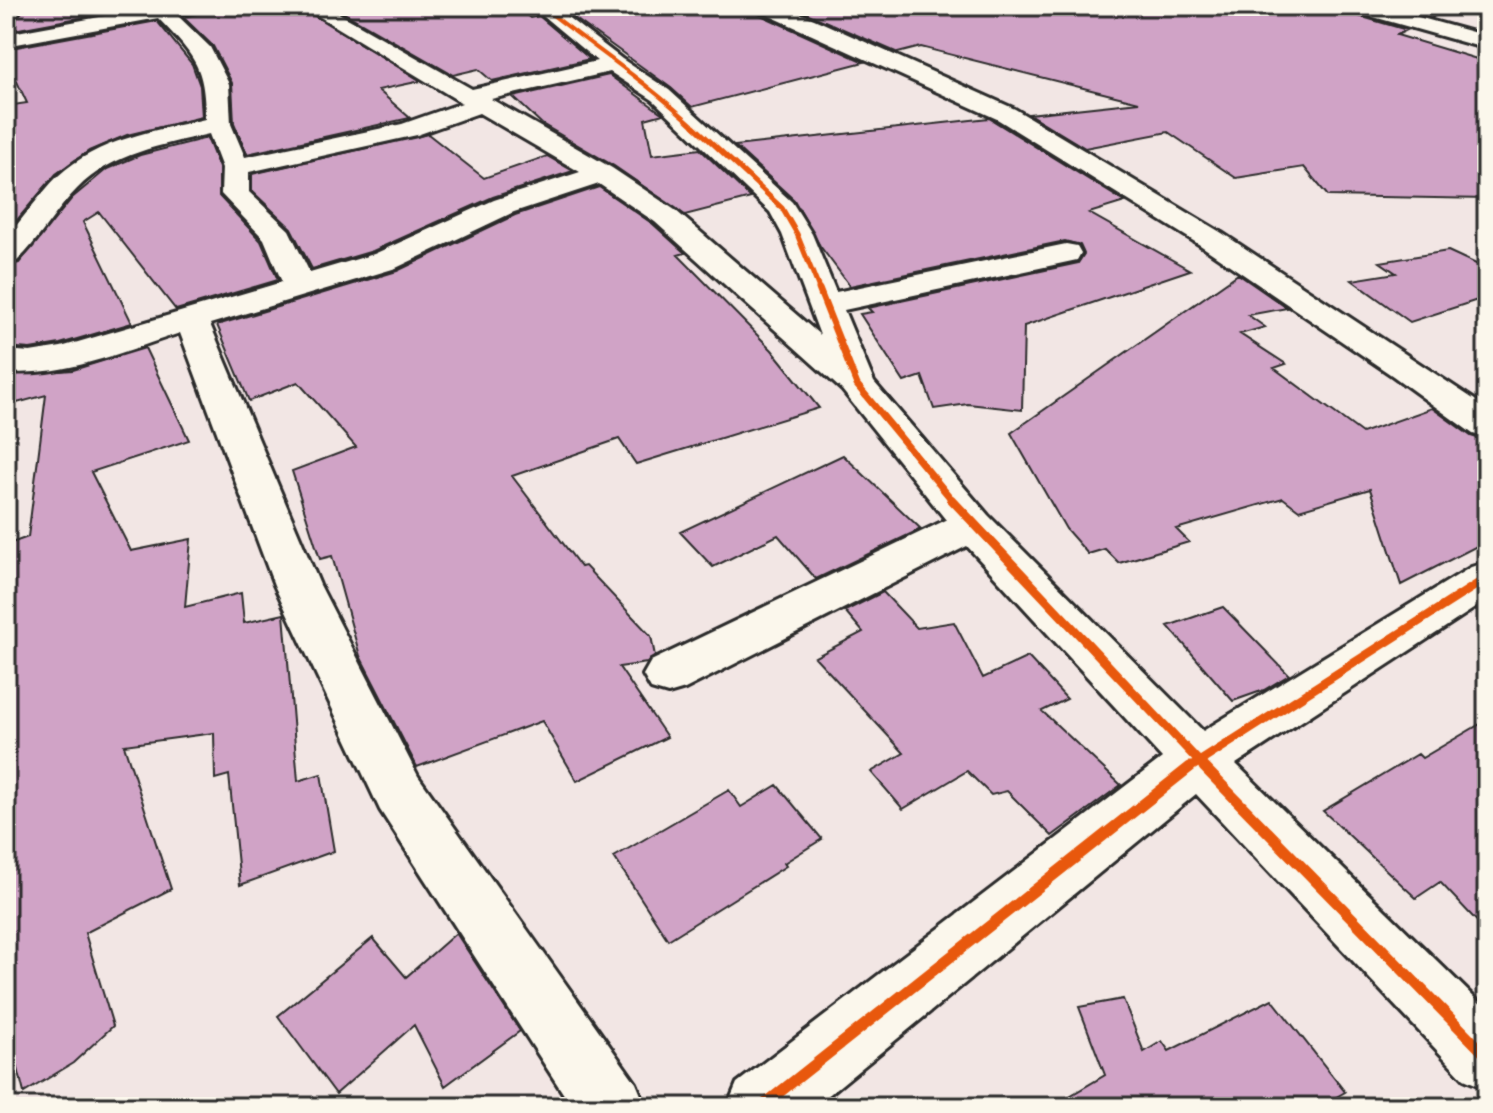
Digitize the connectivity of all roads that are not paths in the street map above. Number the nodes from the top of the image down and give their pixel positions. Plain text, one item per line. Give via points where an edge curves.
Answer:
1 (195, 6) edge
2 (312, 6) edge
3 (541, 6) edge
4 (764, 6) edge
5 (1356, 6) edge
6 (163, 12) junction
7 (6, 40) edge
8 (1487, 43) edge
9 (614, 64) junction
10 (475, 100) junction
11 (218, 124) junction
12 (235, 167) junction
13 (602, 174) junction
14 (1066, 253) dead end
15 (6, 254) edge
16 (300, 286) junction
17 (825, 304) junction
18 (191, 318) junction
19 (6, 361) edge
20 (857, 385) junction
21 (1487, 426) edge
22 (973, 525) junction
23 (1487, 578) edge
24 (668, 675) dead end
25 (1198, 761) junction
26 (1487, 1056) edge
27 (612, 1107) edge
28 (761, 1107) edge

1 - 6 street
2 - 10 street
3 - 9 street
4 - 21 street via 1006,114 1211,239
5 - 8 street
6 - 7 street
6 - 11 street via 202,52 217,84
9 - 10 street
9 - 17 street via 661,95 782,208
10 - 12 street via 408,130
10 - 13 street
11 - 12 street
11 - 15 street via 94,161 68,182
12 - 16 street via 235,194 277,235
13 - 16 street via 496,209 404,254
13 - 20 street via 665,216
14 - 17 street
16 - 18 street
17 - 20 street
18 - 19 street via 66,357
18 - 27 street via 297,585 399,793
20 - 22 street
22 - 24 street
22 - 25 street
23 - 25 street
25 - 26 street
25 - 28 street

